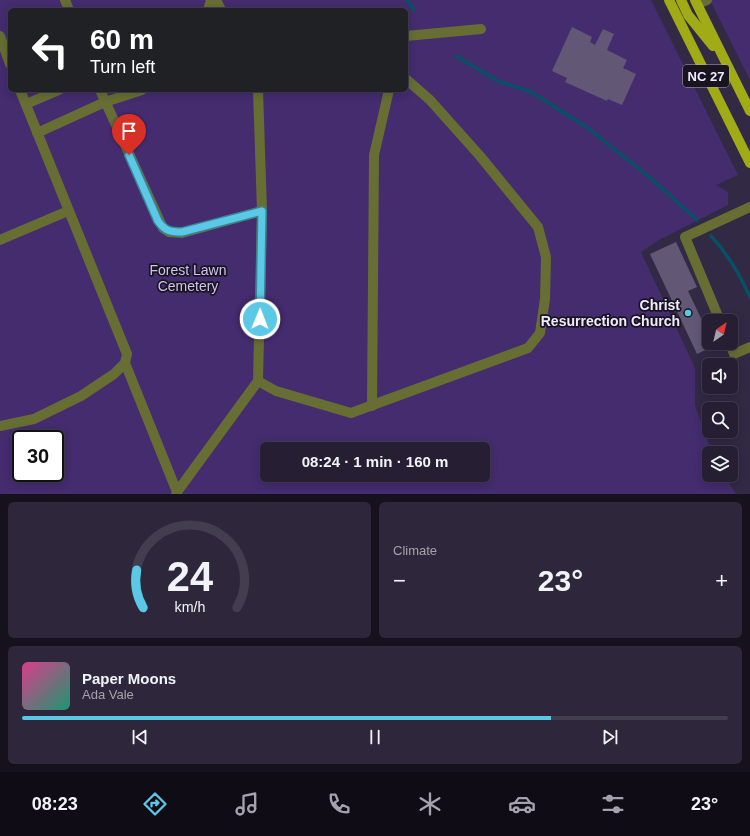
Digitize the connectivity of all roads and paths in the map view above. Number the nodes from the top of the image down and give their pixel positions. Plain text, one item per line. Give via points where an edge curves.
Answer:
1 (669, 0) edge
2 (681, 0) edge
3 (707, 0) edge
4 (696, 2) edge
5 (481, 28) dead end
6 (0, 36) edge
7 (408, 36) edge
8 (724, 58) junction
9 (6, 61) edge
10 (408, 81) edge
11 (21, 92) edge
12 (55, 92) edge
13 (101, 92) edge
14 (136, 92) edge
15 (258, 92) edge
16 (389, 92) edge
17 (105, 102) junction
18 (26, 104) junction
19 (750, 111) edge
20 (37, 133) junction
21 (750, 163) edge
22 (750, 207) edge
23 (68, 211) junction
24 (262, 211) junction
25 (0, 240) edge
26 (717, 314) edge
27 (750, 347) edge
28 (733, 350) edge
29 (125, 363) junction
30 (258, 381) junction
31 (372, 406) junction
32 (0, 426) edge
33 (176, 493) edge

1 - 21 main road, NC 27
2 - 8 main road via 688,15
3 - 4 street
4 - 8 main road, NC 27
5 - 7 street
6 - 9 street
8 - 19 main road, NC 27
10 - 31 street via 430,100 480,156 538,227 546,257 545,299 540,333 528,348
11 - 18 street
12 - 18 street
13 - 17 street
14 - 17 street
15 - 24 street
16 - 31 street via 374,155
17 - 20 street
17 - 24 street via 163,228 169,232 182,232
18 - 20 street
20 - 23 street
22 - 26 street via 685,237
23 - 25 street
23 - 29 street via 127,354
24 - 30 street
27 - 28 street via 734,354
29 - 32 street via 114,374 81,396 34,419
29 - 33 street
30 - 31 street via 276,391 351,414
30 - 33 street

